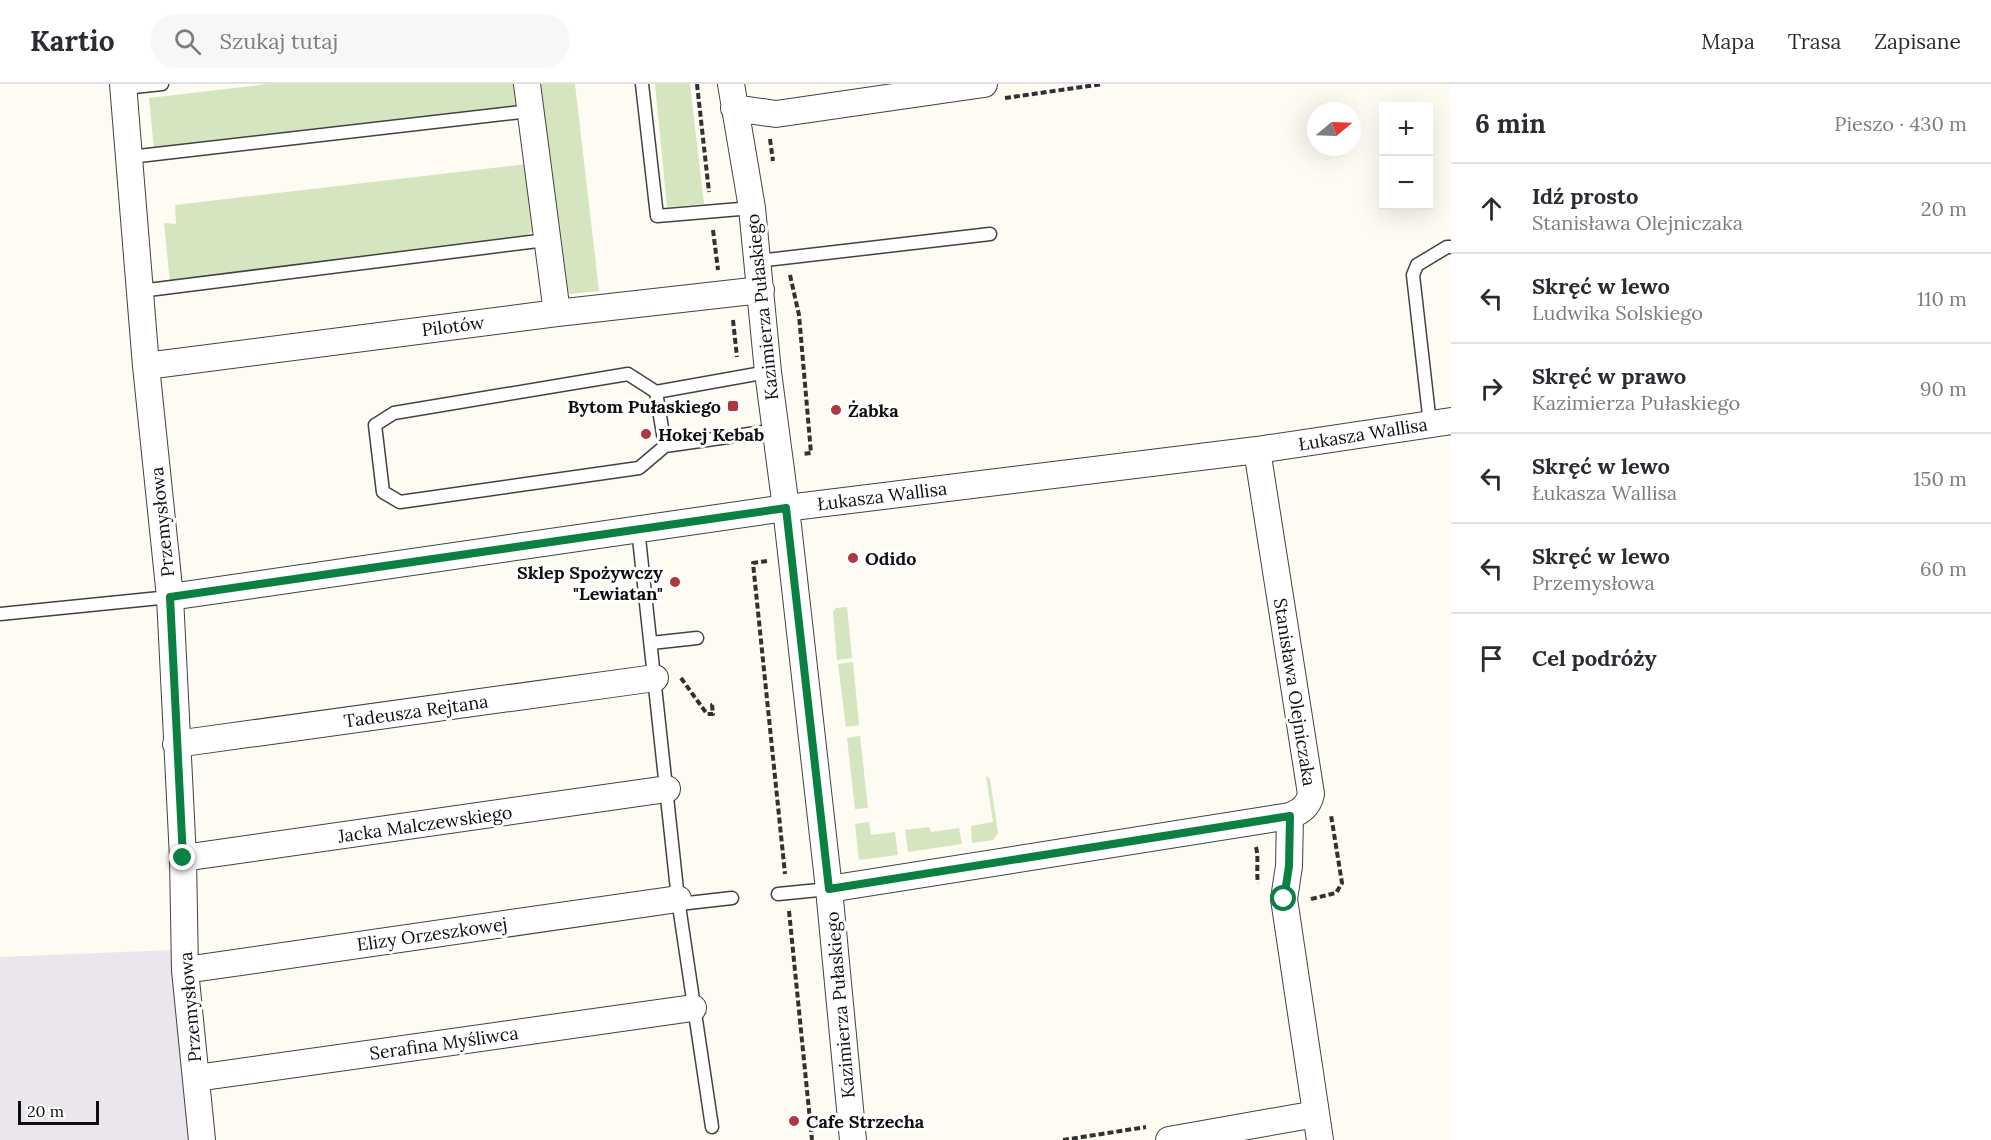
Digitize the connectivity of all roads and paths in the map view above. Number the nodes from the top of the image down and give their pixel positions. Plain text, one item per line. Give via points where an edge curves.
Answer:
1 (162, 84) edge
2 (527, 84) edge
3 (642, 84) edge
4 (984, 84) edge
5 (124, 86) edge
6 (732, 96) edge
7 (530, 111) junction
8 (130, 158) junction
9 (752, 208) junction
10 (990, 234) dead end
11 (546, 240) junction
12 (1451, 247) edge
13 (758, 261) junction
14 (761, 290) junction
15 (140, 291) junction
16 (557, 313) junction
17 (146, 366) junction
18 (768, 372) junction
19 (656, 392) junction
20 (1440, 422) edge
21 (777, 430) junction
22 (665, 446) junction
23 (1257, 450) junction
24 (786, 508) junction
25 (639, 529) junction
26 (791, 558) junction
27 (170, 597) junction
28 (0, 614) edge
29 (697, 638) dead end
30 (651, 643) junction
31 (667, 677) junction
32 (715, 704) dead end
33 (176, 744) junction
34 (667, 789) junction
35 (1290, 816) junction
36 (1252, 842) dead end
37 (183, 858) junction
38 (829, 889) junction
39 (1260, 893) dead end
40 (782, 894) junction
41 (732, 898) dead end
42 (678, 901) junction
43 (185, 970) junction
44 (693, 1008) junction
45 (196, 1078) junction
46 (1316, 1114) junction
47 (712, 1127) dead end
48 (202, 1140) edge
49 (812, 1140) edge
50 (853, 1140) edge
51 (1169, 1140) edge
52 (1320, 1140) edge

1 - 5 lane
2 - 7 street
3 - 9 lane via 657,216
4 - 6 street via 776,114
5 - 8 street, Przemysłowa
6 - 9 street, Kazimierza Pułaskiego
7 - 8 lane
7 - 11 street
8 - 15 street, Przemysłowa
9 - 13 street, Kazimierza Pułaskiego
10 - 13 lane
11 - 15 lane
11 - 16 street
12 - 20 lane via 1418,264 1413,275
13 - 14 street, Kazimierza Pułaskiego
14 - 16 street, Pilotów
14 - 18 street, Kazimierza Pułaskiego
15 - 17 street, Przemysłowa
16 - 17 street, Pilotów
17 - 27 street, Przemysłowa
18 - 19 lane
18 - 21 street, Kazimierza Pułaskiego
19 - 22 lane
19 - 22 lane via 628,374 394,413 375,425 383,492 400,502 639,468
20 - 23 street, Łukasza Wallisa
21 - 22 lane
21 - 24 street, Kazimierza Pułaskiego
23 - 24 street, Łukasza Wallisa
23 - 35 street, Stanisława Olejniczaka via 1311,794 1302,810
24 - 25 street, Łukasza Wallisa
24 - 26 street, Kazimierza Pułaskiego
25 - 27 street, Łukasza Wallisa
25 - 30 lane
26 - 38 street, Kazimierza Pułaskiego
26 - 40 path via 753,563
27 - 28 lane
27 - 33 street, Przemysłowa
29 - 30 lane
30 - 31 lane
31 - 32 path via 707,714 713,714
31 - 33 street, Tadeusza Rejtana
31 - 34 lane
33 - 37 street, Przemysłowa
34 - 37 street, Jacka Malczewskiego
34 - 42 lane
35 - 38 street
35 - 46 street via 1284,899
36 - 39 path via 1257,848
37 - 43 street, Przemysłowa
38 - 40 lane
38 - 50 street, Kazimierza Pułaskiego
40 - 49 path
41 - 42 lane
42 - 43 street, Elizy Orzeszkowej
42 - 44 lane
43 - 45 street, Przemysłowa
44 - 45 street, Serafina Myśliwca
44 - 47 lane
45 - 48 street, Przemysłowa
46 - 51 street
46 - 52 street

